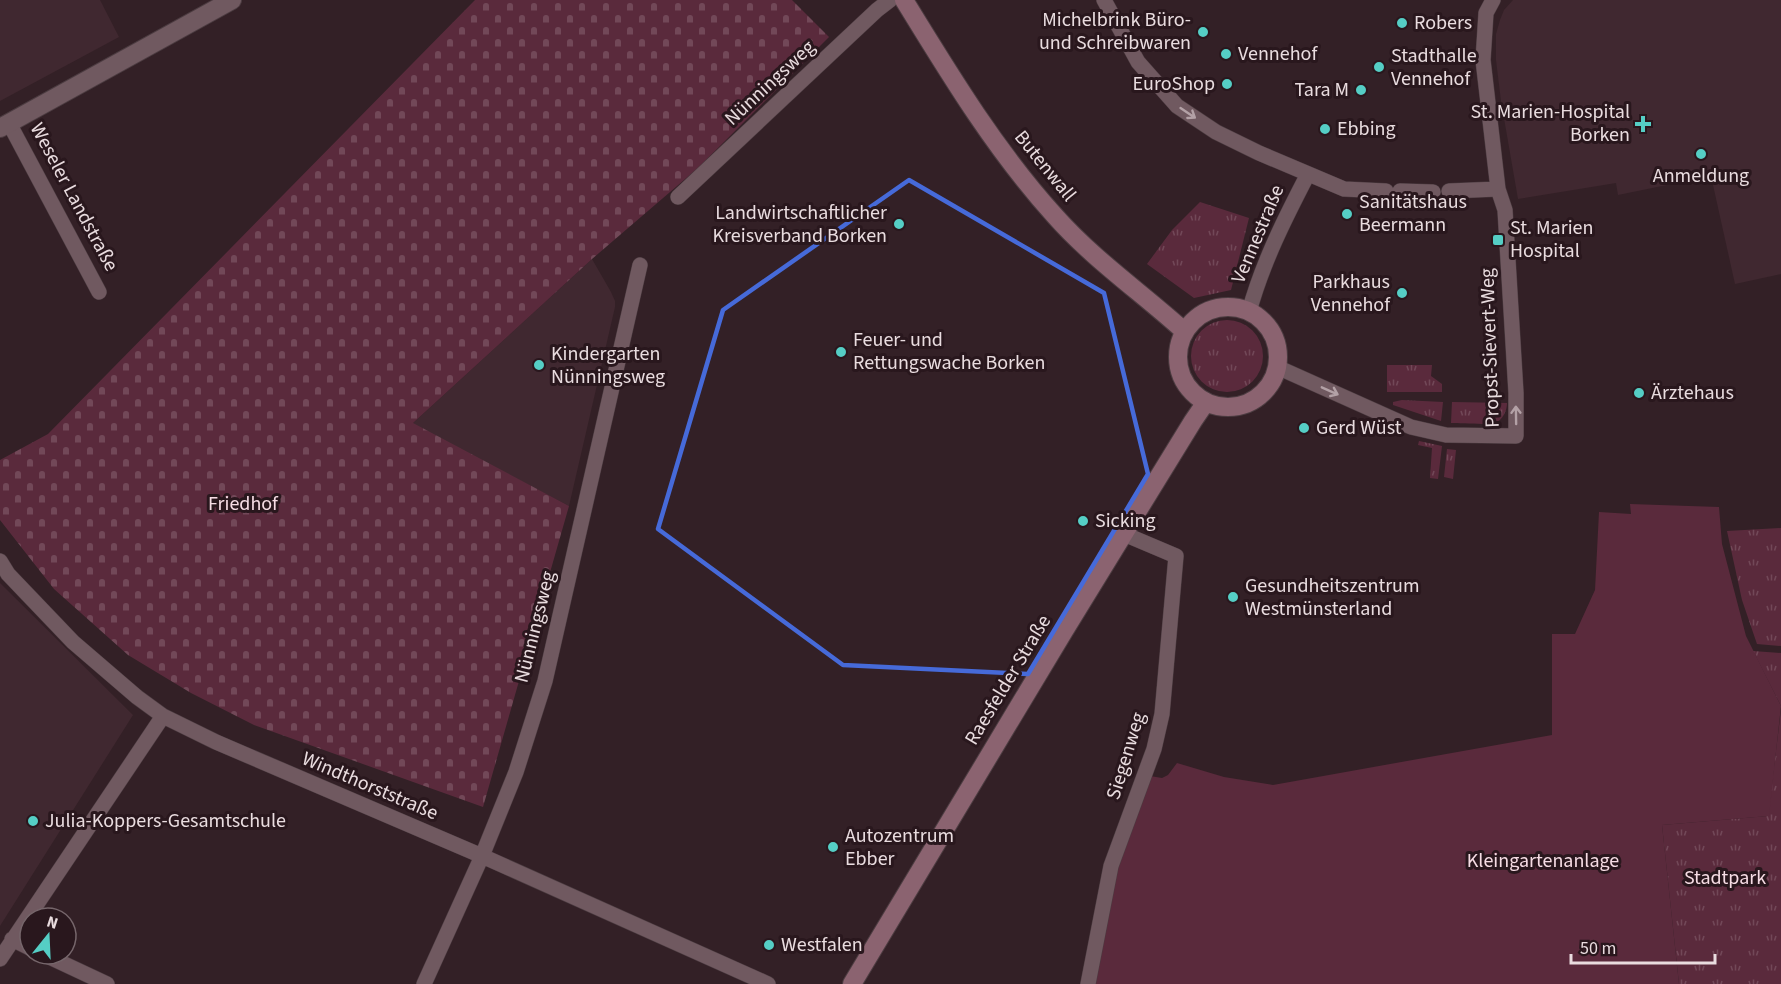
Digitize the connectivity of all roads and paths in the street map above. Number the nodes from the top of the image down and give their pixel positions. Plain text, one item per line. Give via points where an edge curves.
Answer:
1 (232, 0) edge
2 (891, 0) edge
3 (904, 0) edge
4 (1104, 0) edge
5 (1493, 0) edge
6 (5, 125) edge
7 (1308, 174) junction
8 (1498, 189) junction
9 (1449, 191) dead end
10 (1433, 192) dead end
11 (678, 197) dead end
12 (640, 265) dead end
13 (99, 292) dead end
14 (1249, 312) junction
15 (1184, 331) junction
16 (1277, 367) junction
17 (1206, 402) junction
18 (1124, 534) junction
19 (0, 561) edge
20 (162, 716) junction
21 (482, 856) junction
22 (12, 939) junction
23 (18, 942) edge
24 (0, 959) edge
25 (69, 966) edge
26 (107, 984) edge
27 (424, 984) edge
28 (768, 984) edge
29 (852, 984) edge
30 (1088, 984) edge

1 - 6 street, Weseler Landstraße
2 - 11 street, Nünningsweg
3 - 15 main road, Butenwall via 969,104 1055,216
4 -> 7 street via 1138,63 1177,106 1216,132
5 - 8 street via 1486,13 1483,60
6 - 13 street, Weseler Landstraße
7 - 10 street via 1344,189
7 - 14 street, Vennestraße via 1256,286
8 - 9 street
16 -> 8 street, Propst-Sievert-Weg via 1411,427 1446,435 1516,436 1506,215
12 - 21 street, Nünningsweg via 545,681 516,771
14 - 15 main road via 1220,307 1206,312
14 - 16 main road via 1263,321 1273,335
15 - 17 main road via 1177,358 1179,372 1194,395
16 - 17 main road via 1270,384 1258,397 1242,405 1223,407
17 - 18 main road, Raesfelder Straße
18 - 29 main road, Raesfelder Straße
18 - 30 street, Siegenweg via 1176,556 1154,749 1111,866
19 - 20 street, Windthorststraße via 73,642
20 - 21 street, Windthorststraße
20 - 22 street
21 - 27 street, Nünningsweg
21 - 28 street, Windthorststraße
22 - 23 street
22 - 24 street
25 - 26 street

